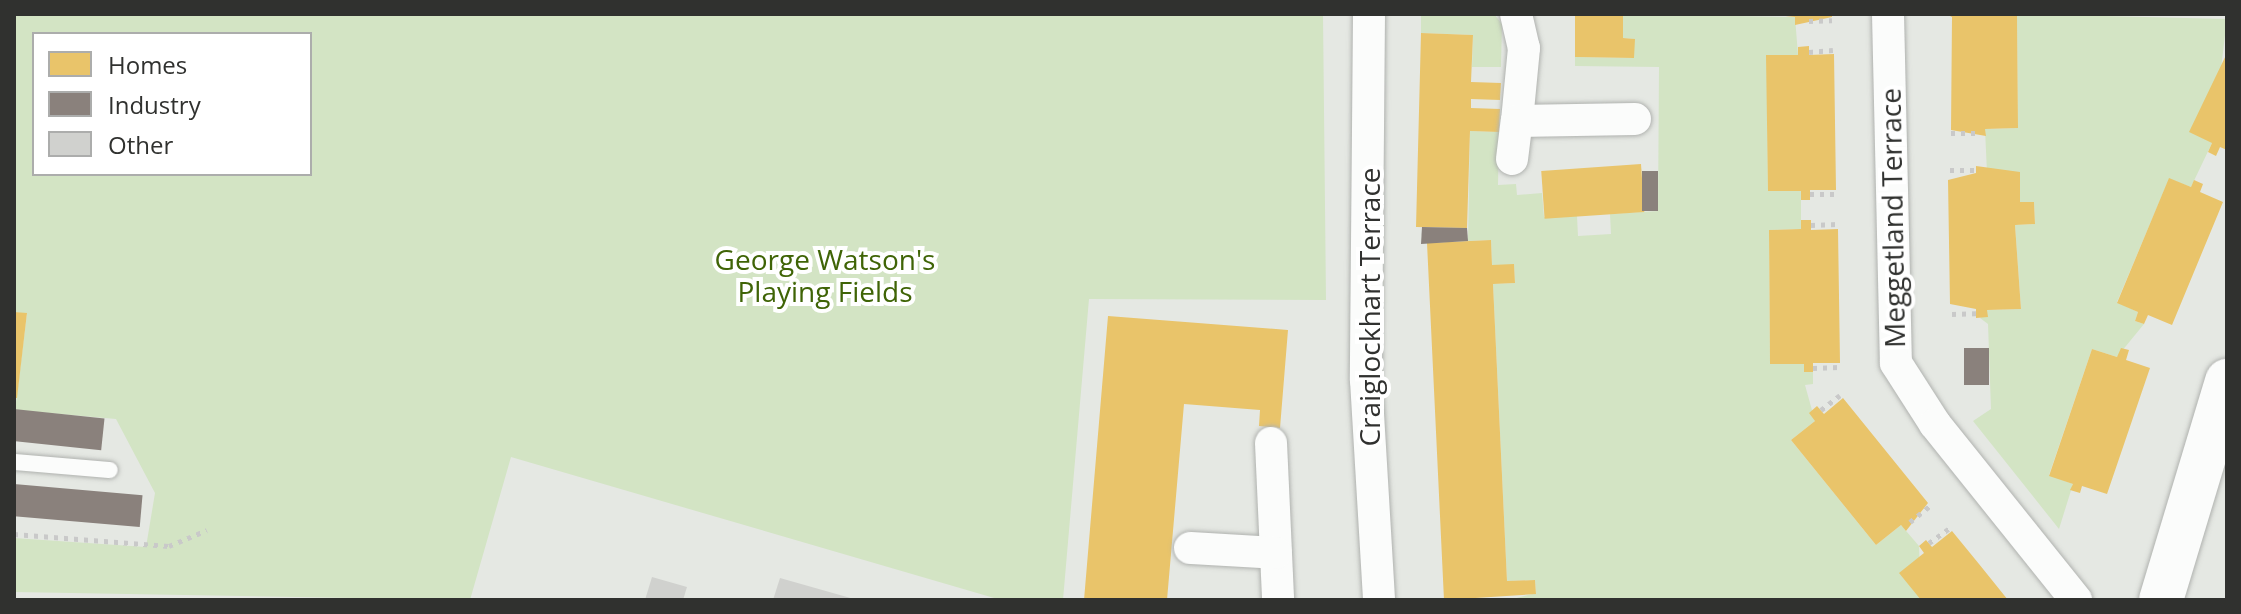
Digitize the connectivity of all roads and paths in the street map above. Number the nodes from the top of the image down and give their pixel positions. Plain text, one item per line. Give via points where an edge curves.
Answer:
1 (1369, 14) edge
2 (1516, 14) edge
3 (1888, 14) edge
4 (1832, 20) dead end
5 (1809, 21) dead end
6 (1833, 50) dead end
7 (1809, 52) dead end
8 (1635, 119) dead end
9 (1517, 121) junction
10 (1951, 133) dead end
11 (1976, 133) dead end
12 (1512, 159) dead end
13 (1950, 170) dead end
14 (1977, 170) dead end
15 (1810, 194) dead end
16 (1835, 194) dead end
17 (1838, 224) dead end
18 (1811, 225) dead end
19 (1976, 313) dead end
20 (1952, 314) dead end
21 (1839, 367) dead end
22 (1813, 368) dead end
23 (2227, 381) edge
24 (1840, 395) dead end
25 (1821, 410) dead end
26 (1271, 443) dead end
27 (14, 462) edge
28 (110, 470) dead end
29 (1931, 505) dead end
30 (1910, 522) dead end
31 (1950, 528) dead end
32 (207, 530) dead end
33 (14, 534) edge
34 (1929, 543) dead end
35 (1190, 548) dead end
36 (1276, 553) junction
37 (1278, 600) edge
38 (1379, 600) edge
39 (2076, 600) edge
40 (2161, 600) edge

1 - 38 street, Craiglockhart Terrace via 1366,380
2 - 9 street via 1524,48
3 - 39 street, Meggetland Terrace via 1896,363 1958,455
4 - 5 path
6 - 7 path
8 - 9 street
9 - 12 street
10 - 11 path
13 - 14 path
15 - 16 path
17 - 18 path
19 - 20 path
21 - 22 path
23 - 40 street
24 - 25 path
26 - 36 street
27 - 28 lane
29 - 30 path
31 - 34 path
32 - 33 path via 169,546
35 - 36 street
36 - 37 street

